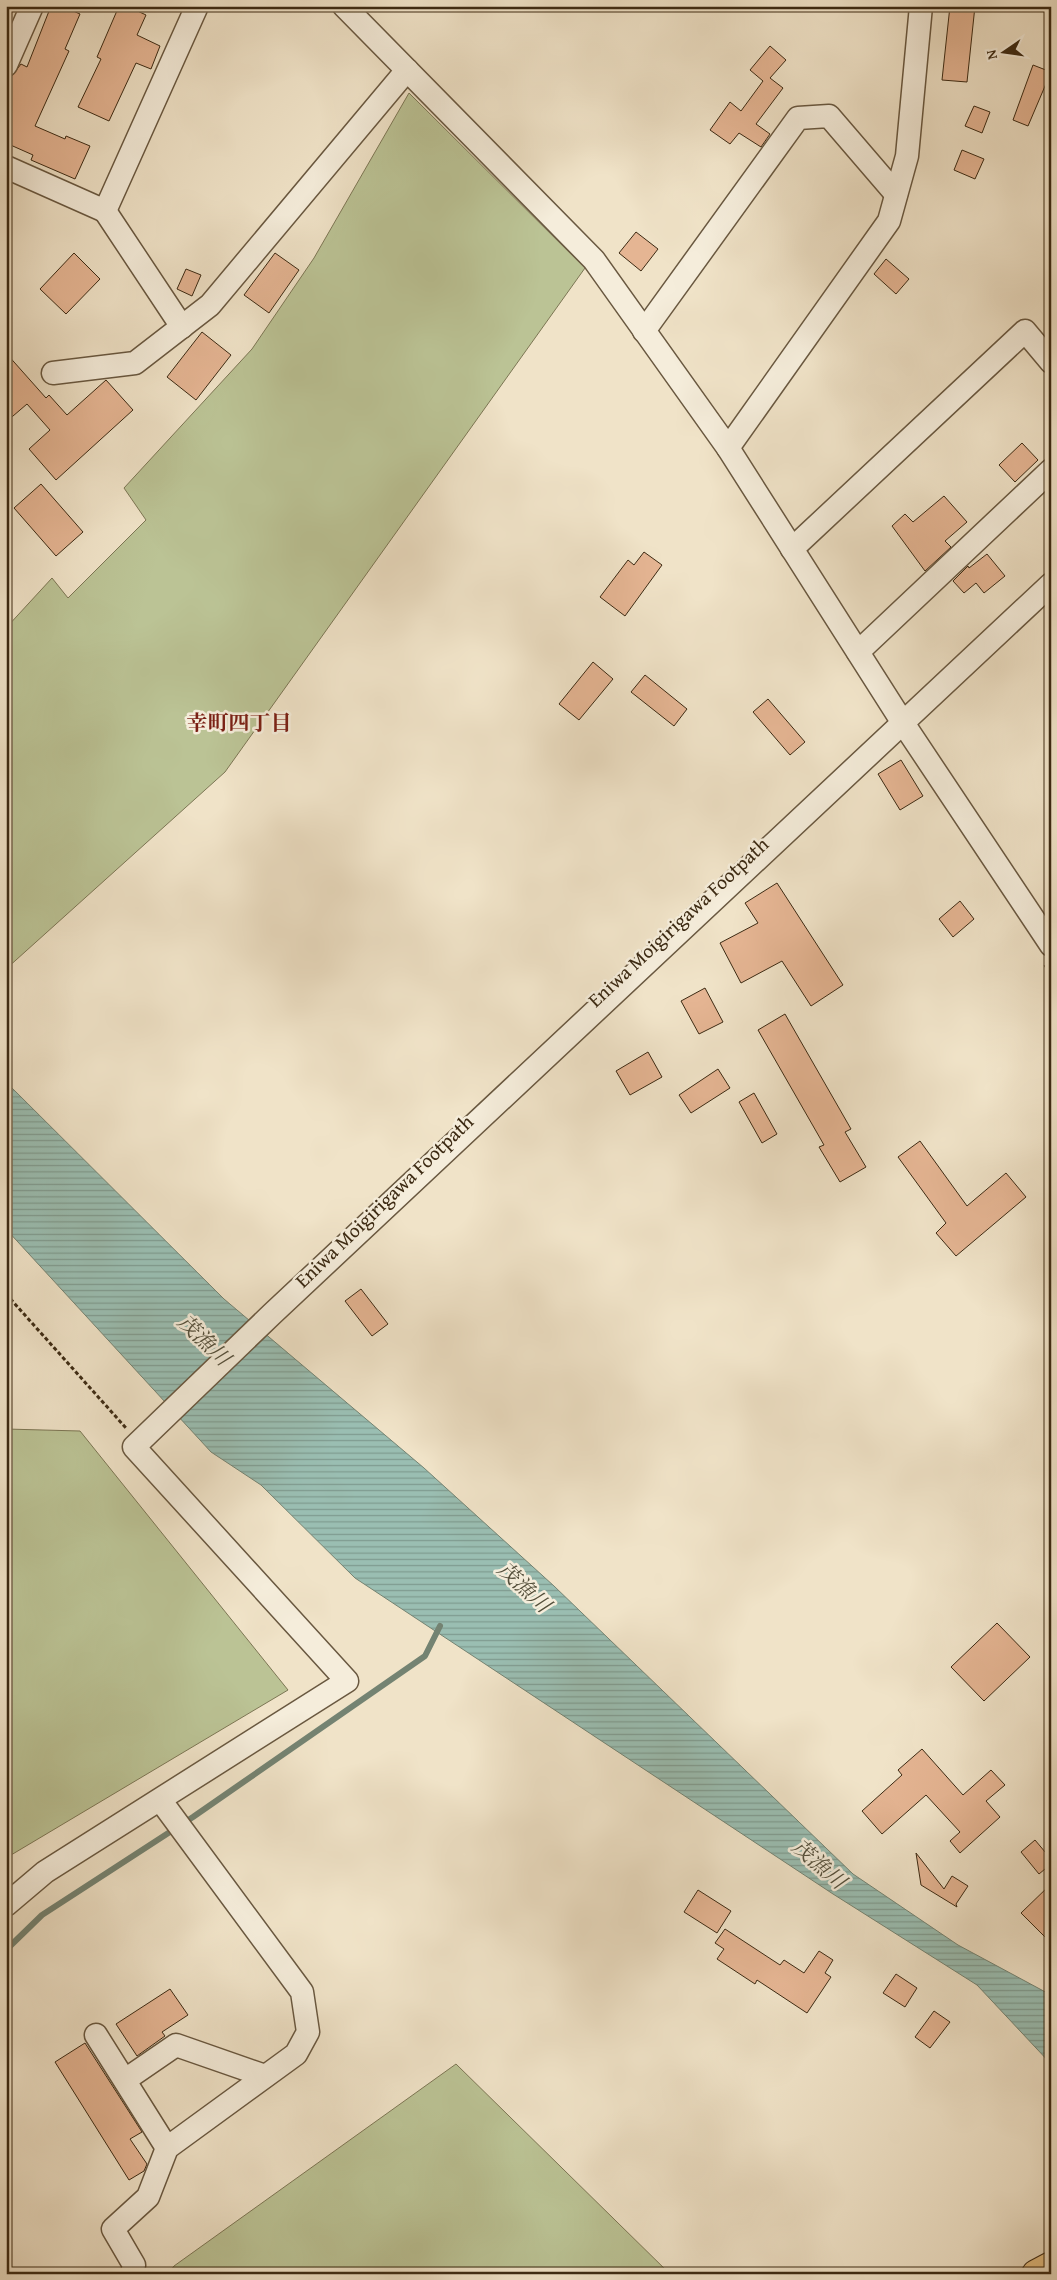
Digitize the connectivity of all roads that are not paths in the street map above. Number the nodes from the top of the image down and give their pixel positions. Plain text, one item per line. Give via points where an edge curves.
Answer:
1 (32, 6) edge
2 (197, 6) edge
3 (344, 6) edge
4 (921, 6) edge
5 (6, 65) edge
6 (407, 70) junction
7 (6, 167) edge
8 (896, 194) junction
9 (105, 211) junction
10 (182, 327) junction
11 (644, 330) junction
12 (1051, 362) edge
13 (52, 373) dead end
14 (728, 448) junction
15 (1051, 470) edge
16 (792, 549) junction
17 (1051, 584) edge
18 (858, 652) junction
19 (903, 723) junction
20 (1045, 951) edge
21 (172, 1817) junction
22 (6, 1905) edge
23 (96, 2035) dead end
24 (265, 2076) junction
25 (125, 2080) junction
26 (167, 2148) junction
27 (1051, 2266) edge
28 (132, 2274) edge
29 (1036, 2274) edge

1 - 5 street
2 - 9 street
3 - 6 street
4 - 8 street via 907,156
6 - 10 street via 210,305
6 - 11 street via 594,260
7 - 9 street
8 - 11 street via 829,116 798,118
8 - 14 street via 889,221
9 - 10 street
10 - 13 street via 135,363
11 - 14 street
12 - 16 street via 1026,331
14 - 16 street
15 - 18 street
16 - 18 street
17 - 19 street
18 - 19 street
19 - 20 street
19 - 21 street via 134,1447 347,1682
21 - 22 street via 45,1872
21 - 24 street via 302,1992 308,2032 296,2054
23 - 25 street
24 - 25 street via 176,2045
24 - 26 street
25 - 26 street
26 - 28 street via 148,2196 114,2229 134,2265
27 - 29 highway

